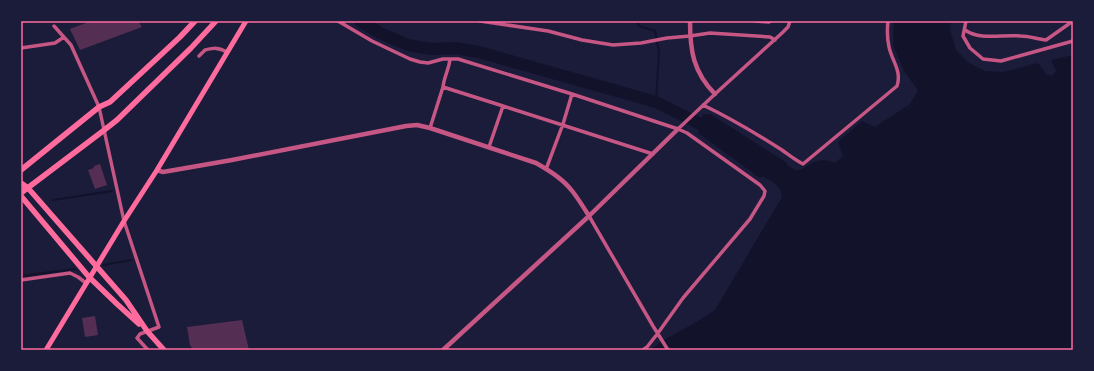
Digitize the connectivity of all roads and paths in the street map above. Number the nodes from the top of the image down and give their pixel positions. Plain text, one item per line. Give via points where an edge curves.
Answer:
1 (194, 21) edge
2 (216, 21) edge
3 (246, 21) edge
4 (338, 21) edge
5 (480, 21) edge
6 (690, 21) edge
7 (755, 21) edge
8 (771, 21) edge
9 (790, 21) edge
10 (888, 21) edge
11 (966, 21) edge
12 (1073, 21) edge
13 (54, 26) dead end
14 (965, 30) junction
15 (690, 36) junction
16 (64, 37) junction
17 (774, 40) junction
18 (1073, 41) edge
19 (21, 48) edge
20 (227, 52) junction
21 (199, 56) dead end
22 (450, 59) junction
23 (443, 87) junction
24 (572, 94) junction
25 (715, 94) junction
26 (503, 106) junction
27 (702, 106) junction
28 (99, 107) junction
29 (563, 124) junction
30 (680, 127) junction
31 (430, 128) junction
32 (103, 131) junction
33 (489, 147) junction
34 (653, 154) junction
35 (546, 169) junction
36 (21, 170) edge
37 (157, 170) junction
38 (21, 183) edge
39 (28, 188) junction
40 (21, 193) edge
41 (21, 196) edge
42 (589, 216) junction
43 (124, 221) junction
44 (96, 267) junction
45 (89, 277) junction
46 (21, 280) edge
47 (86, 283) junction
48 (147, 330) junction
49 (658, 333) junction
50 (46, 350) edge
51 (148, 350) edge
52 (164, 350) edge
53 (443, 350) edge
54 (643, 350) edge
55 (668, 350) edge

1 - 28 main road via 110,102
2 - 32 main road via 192,48
3 - 20 main road
4 - 22 street via 410,59 428,63
5 - 15 street via 613,44
6 - 15 street
7 - 8 street
9 - 17 street via 788,27
10 - 27 street via 889,48 899,79 897,86 803,164 720,113
11 - 14 street
12 - 14 street via 1046,40 1022,36 980,36
13 - 16 street
14 - 18 street via 963,36 970,48 983,59 1001,61
15 - 17 street via 710,33 770,37
15 - 25 street via 693,59 699,74
16 - 19 street via 55,43
16 - 28 street via 71,45
17 - 25 street
20 - 21 street via 220,48 211,49 205,50
20 - 37 main road
22 - 23 street
22 - 24 street
23 - 26 street
23 - 31 street
24 - 29 street
24 - 30 street
25 - 27 street
26 - 29 street
26 - 33 street
27 - 30 street
28 - 32 street
28 - 36 main road
29 - 34 street
29 - 35 street
30 - 34 street
30 - 49 street via 765,191 750,219 683,298
31 - 33 street
31 - 37 street via 406,126 232,160 163,172
32 - 39 main road
32 - 43 street
33 - 35 street
34 - 42 street
35 - 42 street via 563,181
37 - 43 main road
38 - 39 main road
39 - 40 main road
39 - 44 main road
41 - 45 main road
42 - 49 street
42 - 53 street
43 - 44 main road
43 - 48 street via 159,327
44 - 45 main road
44 - 48 main road via 126,300
45 - 47 main road
45 - 48 main road
46 - 47 street via 70,273
47 - 50 main road
48 - 51 street via 137,338
48 - 52 main road
49 - 54 street
49 - 55 street

